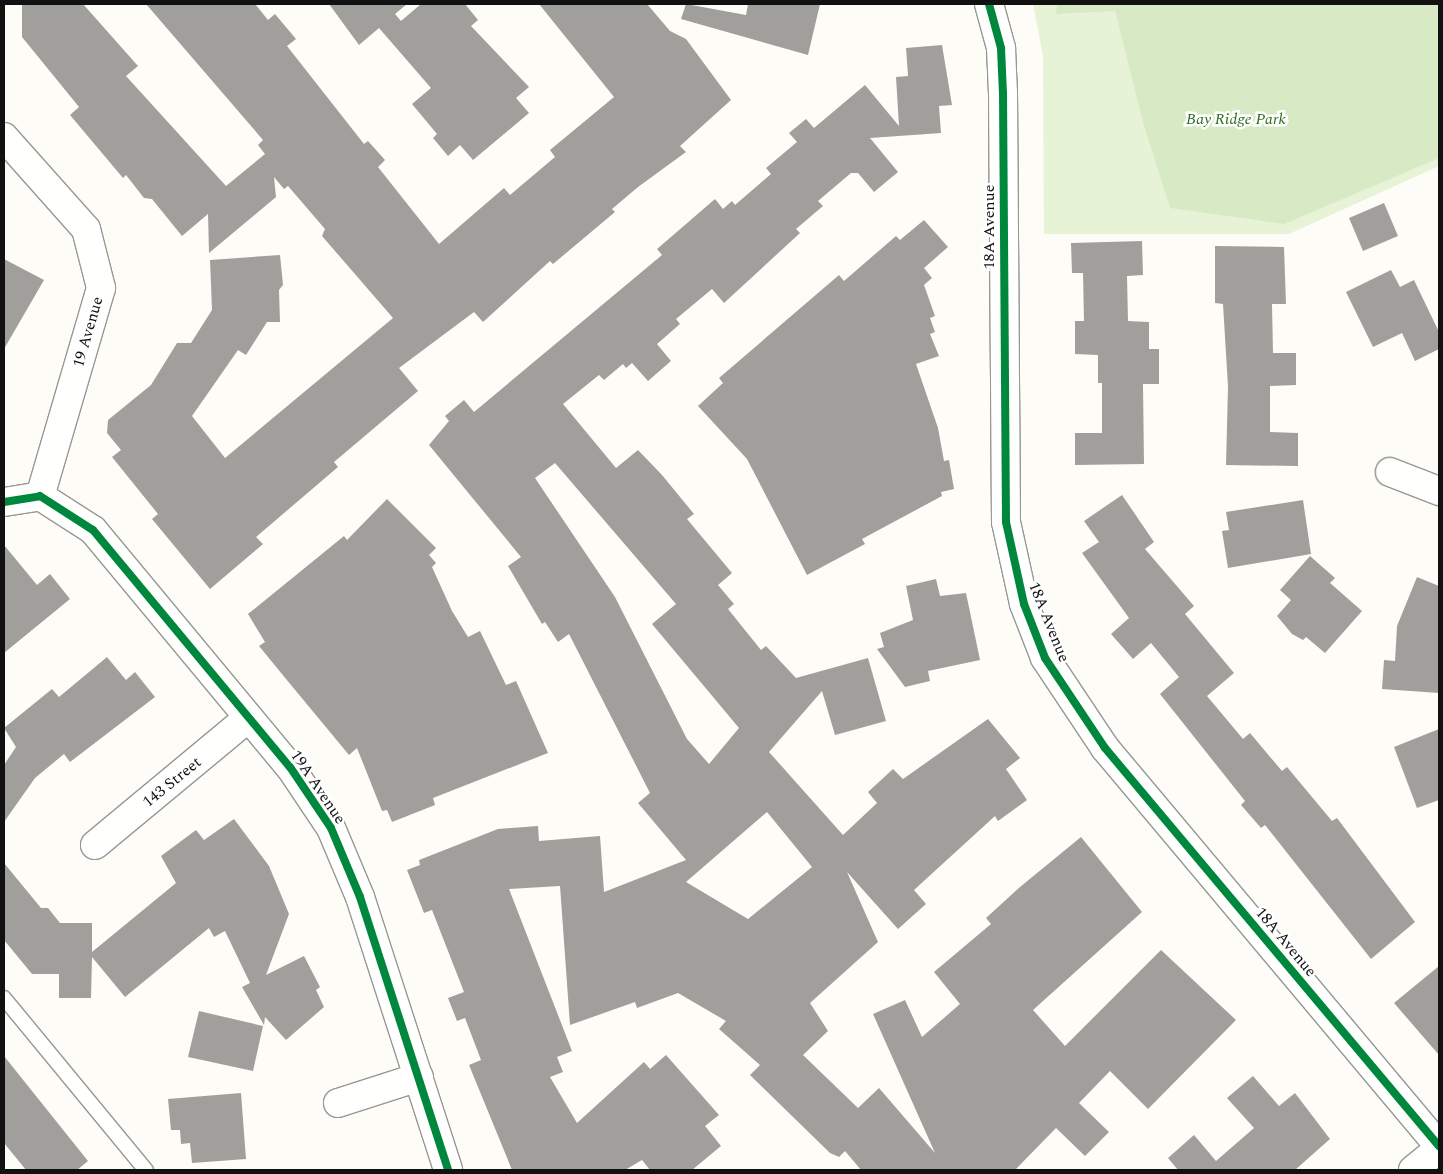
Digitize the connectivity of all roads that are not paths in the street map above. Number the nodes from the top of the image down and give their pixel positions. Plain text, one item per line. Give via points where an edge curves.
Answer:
1 (989, 4) edge
2 (4, 137) edge
3 (1390, 472) dead end
4 (1439, 491) edge
5 (40, 496) junction
6 (4, 502) edge
7 (248, 718) junction
8 (95, 845) dead end
9 (4, 998) edge
10 (419, 1077) junction
11 (338, 1103) dead end
12 (1439, 1148) edge
13 (146, 1170) edge
14 (448, 1170) edge
15 (1413, 1170) edge

1 - 12 street, 18A Avenue via 1001,48 1003,93 1006,522 1012,561 1041,649 1073,706 1104,748
2 - 5 street, 19 Avenue via 86,229 101,288
3 - 4 street
5 - 6 street
5 - 7 street, 19A Avenue via 93,530
7 - 8 street, 143 Street
7 - 10 street, 19A Avenue via 290,767 331,828 360,897
9 - 13 lane
10 - 11 street
10 - 14 street, 19A Avenue
12 - 15 street

